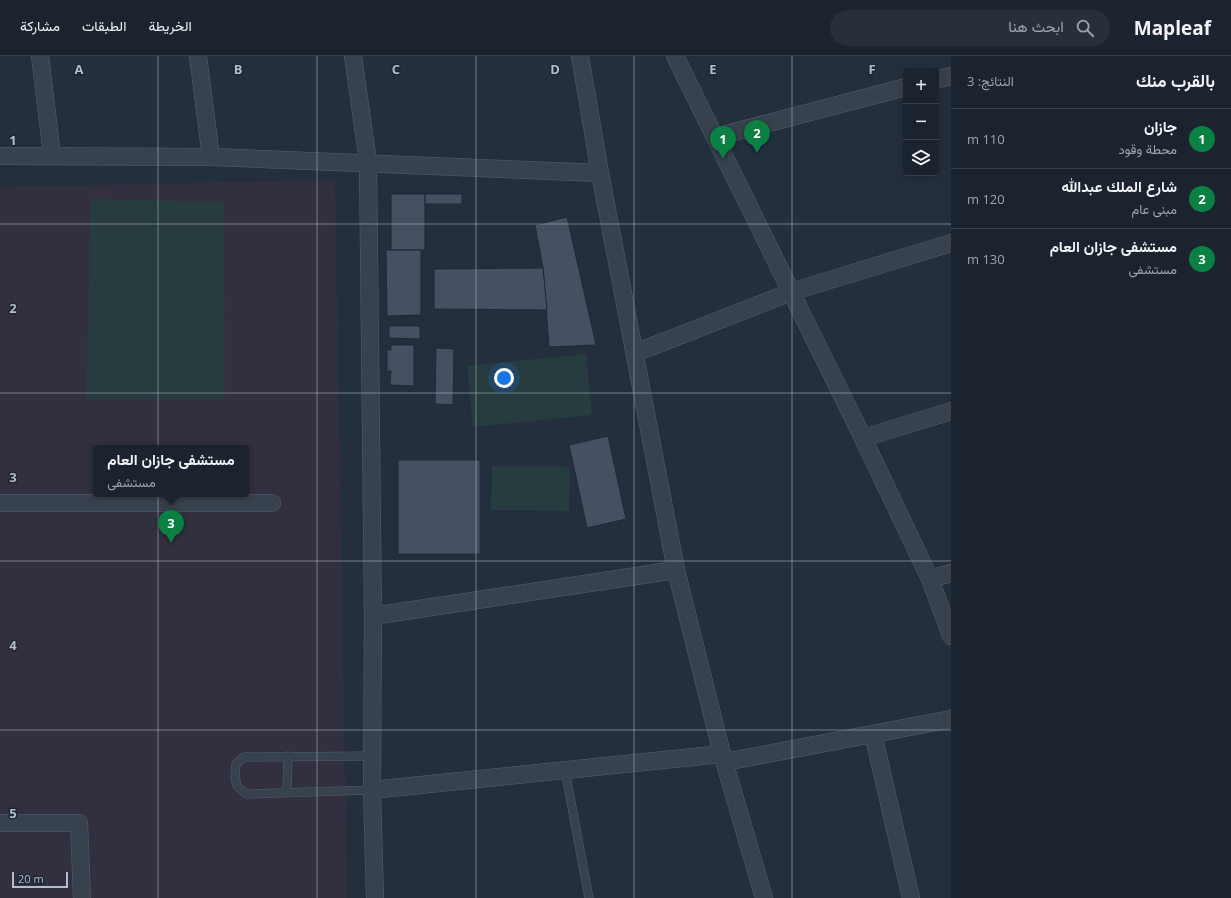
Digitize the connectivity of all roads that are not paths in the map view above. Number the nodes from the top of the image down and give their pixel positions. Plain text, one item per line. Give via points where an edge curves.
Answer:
1 (40, 56) edge
2 (198, 56) edge
3 (353, 56) edge
4 (580, 56) edge
5 (675, 56) edge
6 (951, 76) edge
7 (939, 79) edge
8 (903, 88) edge
9 (714, 137) junction
10 (0, 156) edge
11 (52, 156) junction
12 (212, 157) junction
13 (368, 162) junction
14 (600, 173) junction
15 (951, 243) edge
16 (791, 292) junction
17 (635, 353) junction
18 (951, 410) edge
19 (863, 438) junction
20 (0, 503) edge
21 (272, 503) dead end
22 (676, 570) junction
23 (951, 573) edge
24 (930, 579) junction
25 (373, 616) junction
26 (951, 636) edge
27 (951, 719) edge
28 (873, 734) junction
29 (288, 756) junction
30 (372, 756) junction
31 (724, 758) junction
32 (565, 770) junction
33 (372, 790) junction
34 (287, 792) junction
35 (0, 823) edge
36 (82, 898) edge
37 (375, 898) edge
38 (588, 898) edge
39 (764, 898) edge
40 (912, 898) edge

1 - 11 street
2 - 12 street
3 - 13 street
4 - 14 street
5 - 9 street
6 - 7 street
8 - 9 street
9 - 16 street
10 - 11 street
11 - 12 street
12 - 13 street
13 - 14 street
13 - 25 street
14 - 17 street
15 - 16 street
16 - 17 street
16 - 19 street
17 - 22 street
18 - 19 street
19 - 24 street
20 - 21 street
22 - 25 street
22 - 31 street
23 - 24 street
24 - 26 street
25 - 30 street
27 - 28 street
28 - 31 street
28 - 40 street
29 - 30 lane
29 - 34 lane
29 - 34 lane via 244,757 236,764 235,777 237,786 246,794
30 - 33 street
31 - 32 street
31 - 39 street
32 - 33 street
32 - 38 lane
33 - 34 lane
33 - 37 street
35 - 36 street via 80,823

